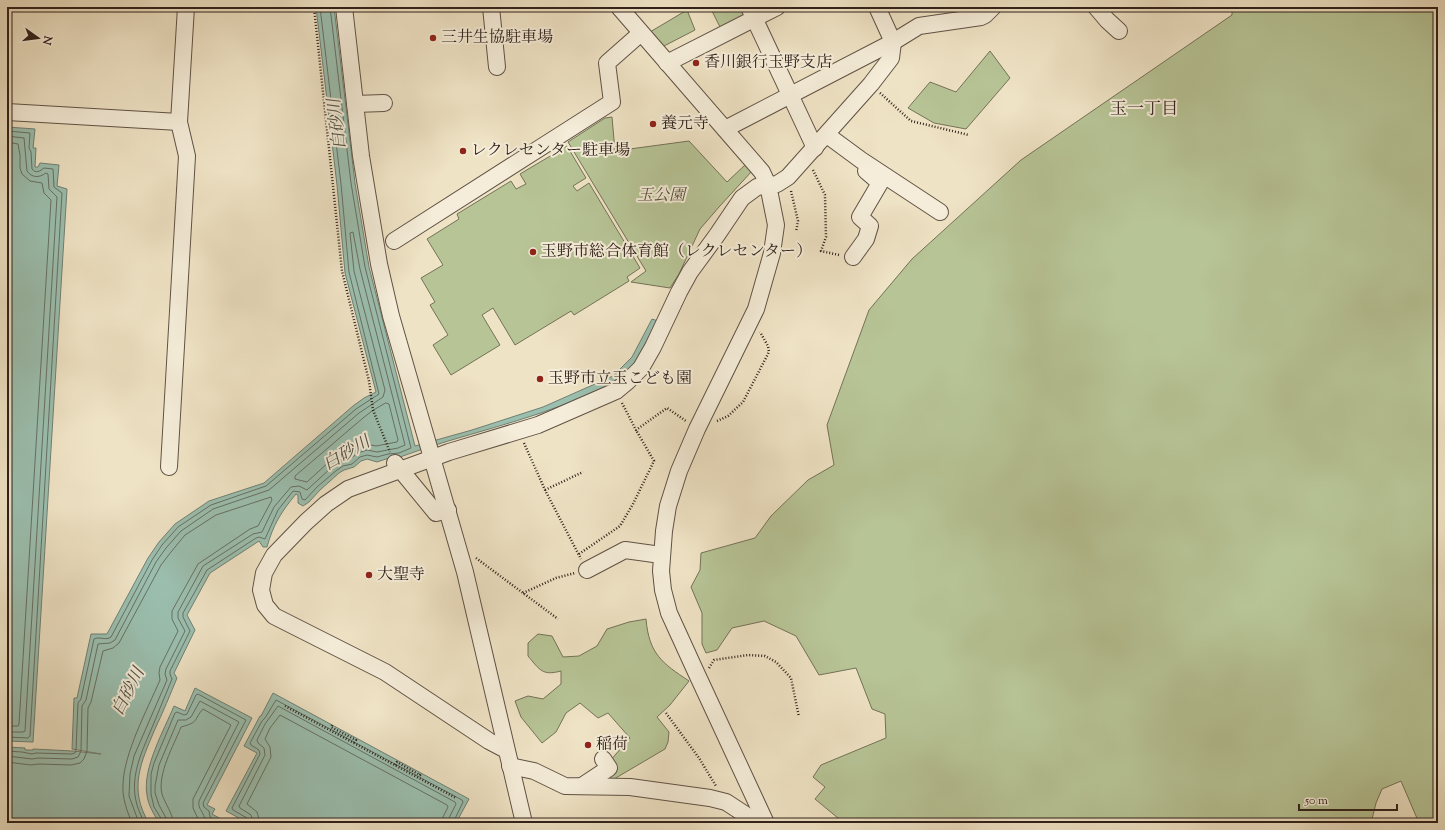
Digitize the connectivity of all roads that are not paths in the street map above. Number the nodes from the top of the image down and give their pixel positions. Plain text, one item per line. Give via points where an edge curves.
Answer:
1 (186, 7) edge
2 (344, 7) edge
3 (491, 7) edge
4 (619, 7) edge
5 (777, 7) edge
6 (876, 7) edge
7 (993, 7) edge
8 (1096, 7) edge
9 (752, 13) edge
10 (1119, 31) dead end
11 (641, 33) junction
12 (893, 42) junction
13 (667, 63) junction
14 (497, 67) dead end
15 (791, 96) junction
16 (384, 103) dead end
17 (355, 104) junction
18 (7, 112) edge
19 (179, 122) junction
20 (725, 129) junction
21 (827, 135) junction
22 (811, 153) junction
23 (868, 165) junction
24 (768, 185) junction
25 (940, 212) dead end
26 (394, 241) dead end
27 (847, 252) road end
28 (429, 449) junction
29 (398, 466) junction
30 (169, 467) dead end
31 (448, 510) junction
32 (661, 555) junction
33 (587, 570) road end
34 (506, 750) junction
35 (603, 758) dead end
36 (510, 766) junction
37 (582, 786) junction
38 (524, 823) edge
39 (765, 823) edge

1 - 19 street
2 - 17 street
3 - 14 street
4 - 11 street
5 - 9 street
6 - 12 street
7 - 12 street via 981,17 919,26
8 - 10 street
9 - 13 street
9 - 15 street
11 - 13 street
11 - 26 street via 607,63 612,102
12 - 15 street
12 - 21 street via 891,58
13 - 20 street
15 - 20 street
15 - 22 street
16 - 17 street
17 - 28 street via 379,264
18 - 19 street
19 - 30 street via 187,156
20 - 24 street via 762,172
21 - 22 street
21 - 23 street
22 - 24 street via 788,177 777,184
23 - 25 street
23 - 27 street via 865,170 880,183 860,218 870,226 866,239
24 - 28 street via 757,187 742,198 690,272 653,347 641,368 628,381 616,390 538,425
24 - 32 street via 776,224 772,253 753,317 679,471 668,506
28 - 29 street
28 - 31 street
29 - 31 street via 436,513
29 - 34 street via 348,489 326,504 274,555 264,573 264,605 274,616 386,672
31 - 34 street
32 - 33 street via 625,550
32 - 39 street via 663,590 669,613
34 - 36 street
35 - 37 street via 609,768
36 - 37 street via 534,771 565,786
36 - 38 street
37 - 39 street via 630,786 710,798 726,802 752,819

